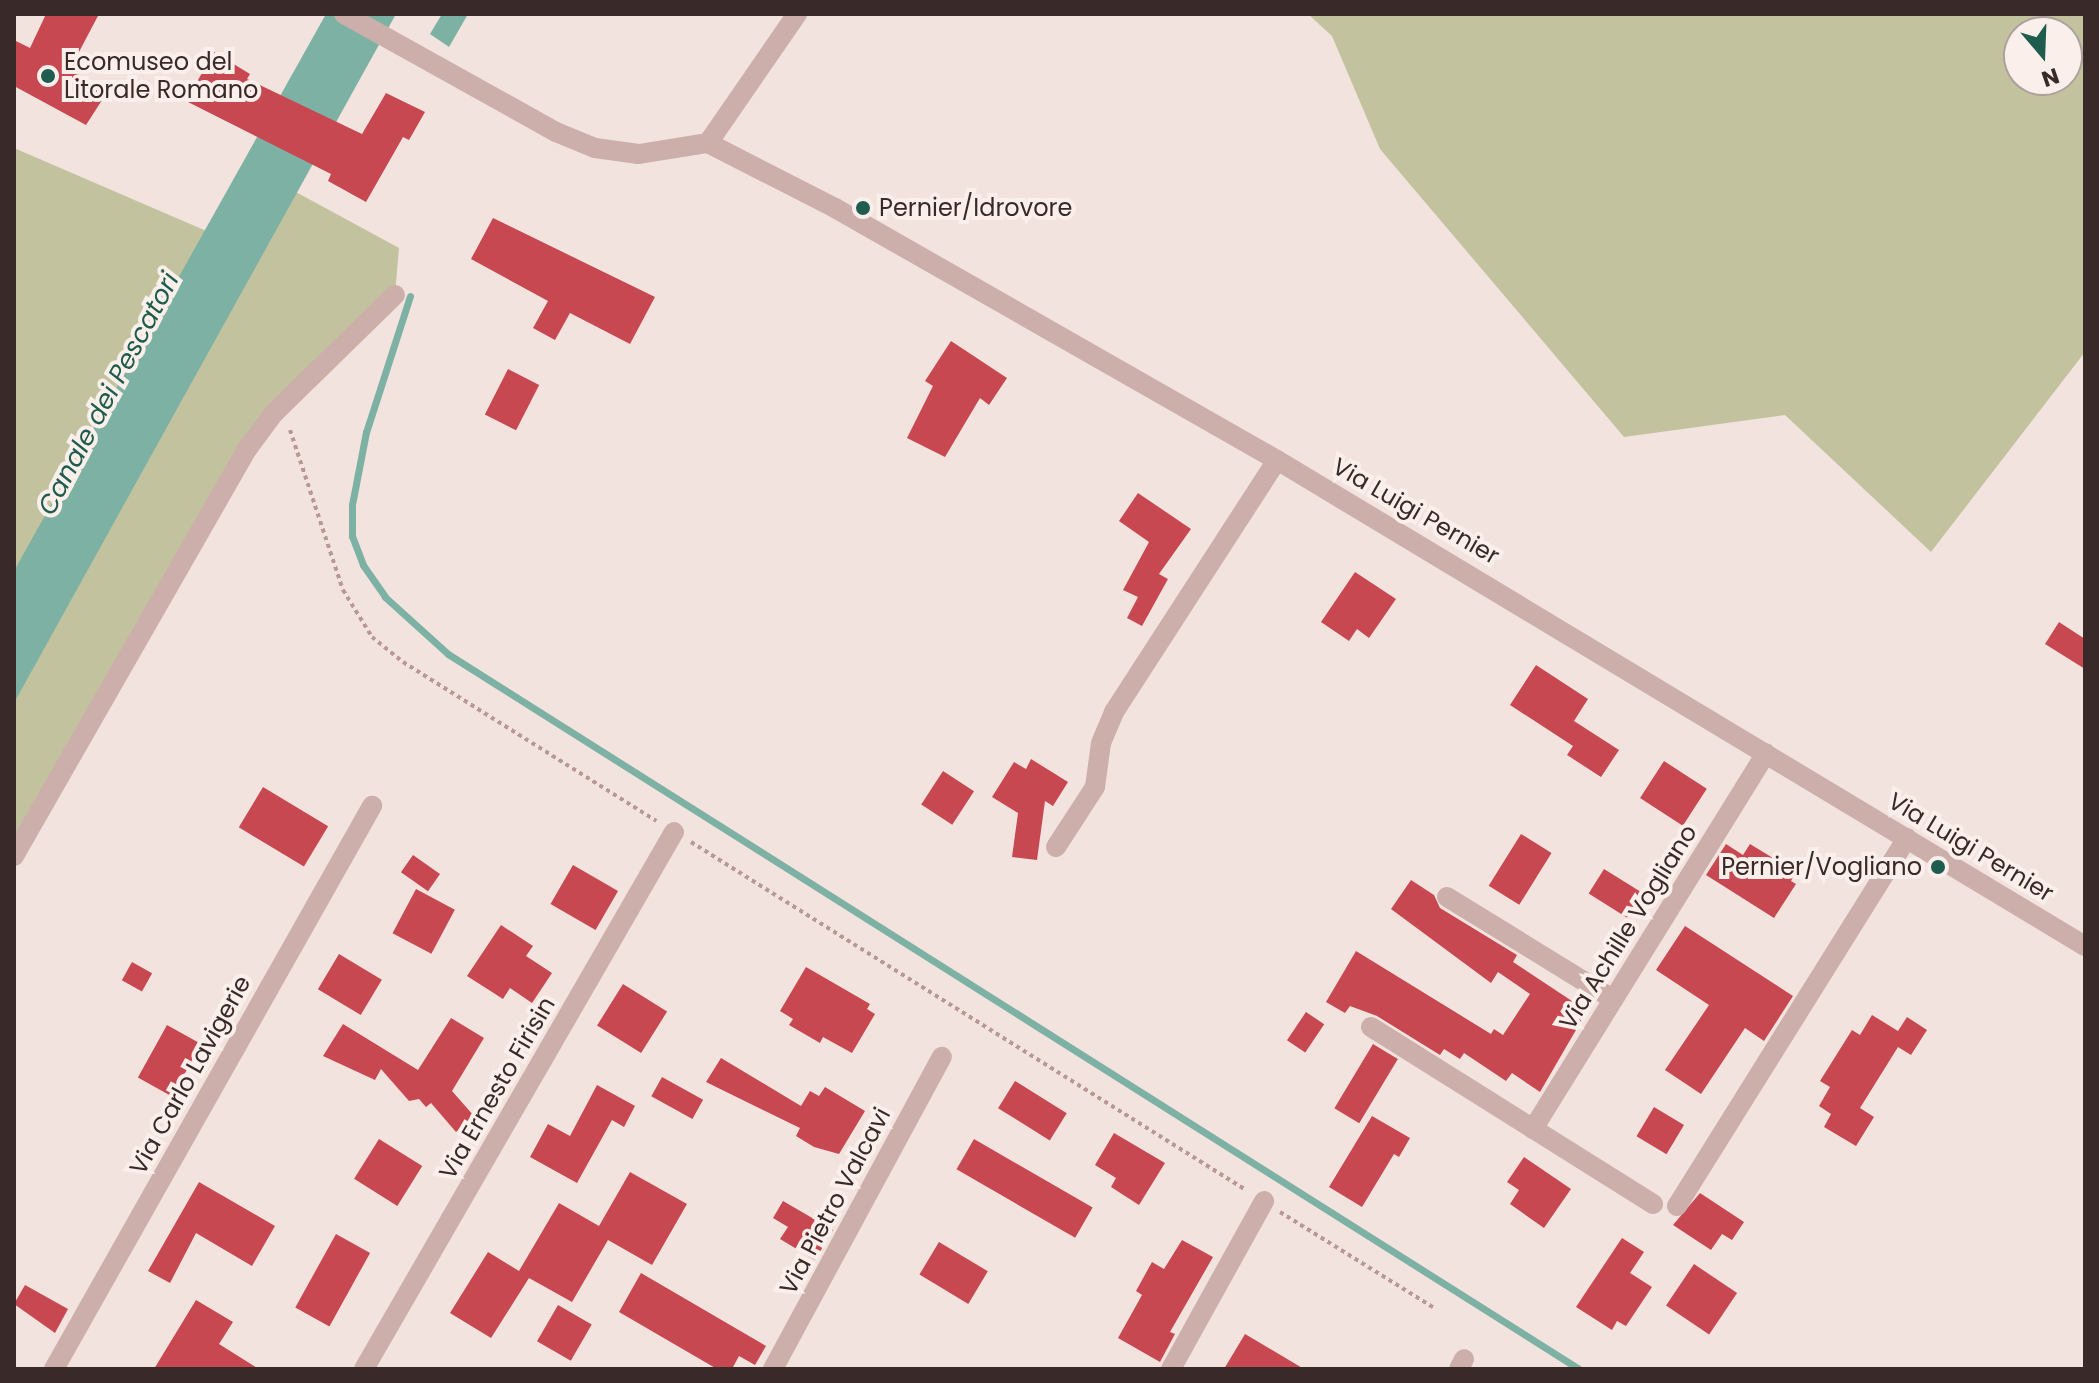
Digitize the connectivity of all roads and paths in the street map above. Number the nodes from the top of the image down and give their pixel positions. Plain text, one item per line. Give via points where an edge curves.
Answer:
1 (344, 14) edge
2 (797, 14) edge
3 (708, 143) junction
4 (395, 295) dead end
5 (299, 387) junction
6 (1277, 460) junction
7 (1766, 753) junction
8 (372, 806) dead end
9 (674, 832) junction
10 (1907, 838) junction
11 (1056, 847) dead end
12 (14, 856) edge
13 (1447, 897) dead end
14 (2085, 946) edge
15 (1613, 999) junction
16 (1371, 1027) dead end
17 (942, 1057) dead end
18 (1533, 1129) junction
19 (1264, 1201) junction
20 (1653, 1204) dead end
21 (1677, 1206) dead end
22 (1434, 1308) dead end
23 (54, 1369) edge
24 (364, 1369) edge
25 (773, 1369) edge
26 (1171, 1369) edge

1 - 3 street via 556,132 595,148 639,154
2 - 3 street
3 - 6 street, Via Luigi Pernier via 835,208
4 - 5 street
5 - 9 path via 291,406 290,432 354,616 403,662
5 - 12 street via 245,452
6 - 7 street, Via Luigi Pernier
6 - 11 street via 1114,712 1101,743 1095,787
7 - 10 street, Via Luigi Pernier
7 - 15 street, Via Achille Vogliano
8 - 23 street, Via Carlo Lavigerie
9 - 19 path
9 - 24 street, Via Ernesto Firisin
10 - 14 street, Via Luigi Pernier
10 - 21 street
13 - 15 street
15 - 18 street, Via Achille Vogliano
16 - 18 street
17 - 25 street, Via Pietro Valcavi
18 - 20 street
19 - 22 path
19 - 26 street

